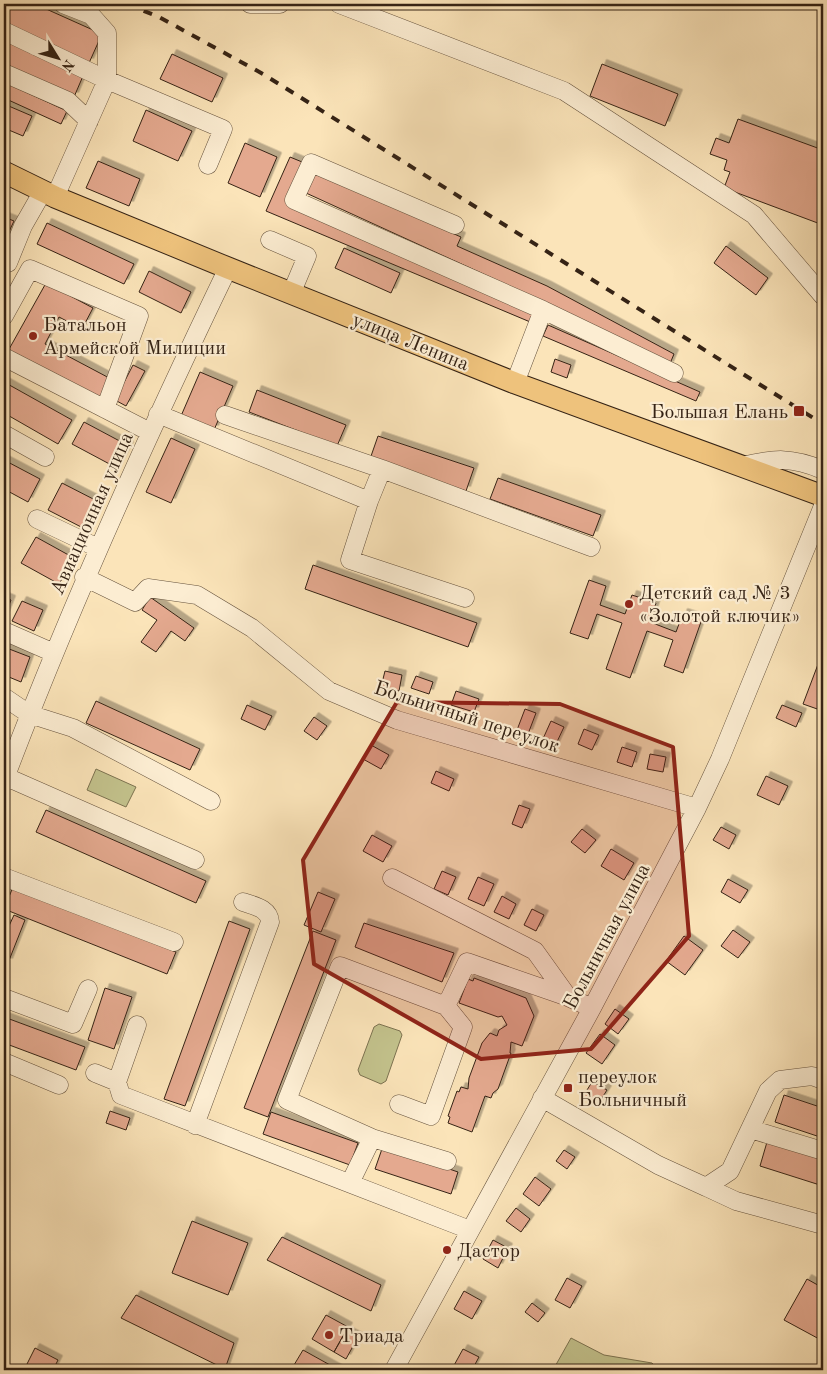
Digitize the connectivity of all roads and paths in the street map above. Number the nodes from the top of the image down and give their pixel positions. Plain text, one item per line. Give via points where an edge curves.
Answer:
1 (63, 4) edge
2 (250, 4) edge
3 (280, 4) edge
4 (338, 4) edge
5 (4, 32) edge
6 (4, 73) edge
7 (107, 80) junction
8 (89, 121) junction
9 (208, 165) dead end
10 (4, 172) edge
11 (49, 194) junction
12 (455, 225) dead end
13 (270, 240) dead end
14 (8, 263) dead end
15 (228, 268) junction
16 (290, 294) junction
17 (823, 296) edge
18 (543, 310) junction
19 (4, 316) edge
20 (4, 357) edge
21 (674, 373) dead end
22 (515, 383) junction
23 (106, 409) junction
24 (158, 414) junction
25 (225, 415) dead end
26 (150, 432) junction
27 (4, 434) edge
28 (45, 457) dead end
29 (742, 466) junction
30 (382, 469) junction
31 (823, 470) edge
32 (823, 496) edge
33 (368, 501) junction
34 (823, 506) edge
35 (37, 519) dead end
36 (591, 547) dead end
37 (98, 548) junction
38 (84, 577) junction
39 (465, 598) dead end
40 (4, 631) edge
41 (54, 653) junction
42 (4, 697) edge
43 (29, 714) junction
44 (4, 778) edge
45 (211, 801) dead end
46 (697, 808) junction
47 (195, 860) dead end
48 (4, 877) edge
49 (392, 878) dead end
50 (243, 902) dead end
51 (174, 942) dead end
52 (88, 989) dead end
53 (568, 997) junction
54 (4, 998) edge
55 (446, 1006) junction
56 (592, 1008) junction
57 (137, 1025) dead end
58 (4, 1062) edge
59 (95, 1073) dead end
60 (823, 1080) edge
61 (117, 1082) junction
62 (59, 1085) dead end
63 (542, 1098) junction
64 (399, 1104) dead end
65 (195, 1125) junction
66 (750, 1129) junction
67 (372, 1138) junction
68 (823, 1151) edge
69 (446, 1161) dead end
70 (350, 1183) junction
71 (706, 1187) junction
72 (823, 1226) edge
73 (470, 1230) junction
74 (394, 1370) edge

1 - 7 street via 91,15 107,33
2 - 3 street
4 - 17 street via 564,92 754,215
5 - 7 street
6 - 8 street via 68,101
7 - 8 street
7 - 9 street via 223,129
8 - 11 street
10 - 11 main road, улица Ленина
11 - 14 street via 23,226
11 - 15 main road, улица Ленина
12 - 18 street via 311,163 294,200
13 - 16 street via 307,256
15 - 16 main road, улица Ленина
15 - 24 street, Авиационная улица
16 - 22 main road, улица Ленина
18 - 21 street
18 - 22 street
19 - 23 street via 30,269 139,316
20 - 23 street
22 - 29 main road, улица Ленина
23 - 26 street
24 - 26 street, Авиационная улица
24 - 33 street
25 - 30 street
26 - 37 street, Авиационная улица
27 - 28 street
29 - 31 street via 771,459 803,462
29 - 32 main road, улица Ленина
30 - 33 street
30 - 36 street
33 - 39 street via 350,560
34 - 46 street, Больничная улица
35 - 37 street
37 - 38 street, Авиационная улица
38 - 41 street, Авиационная улица
38 - 46 street, Больничный переулок via 135,602 148,588 198,595 252,628 329,691 397,720
40 - 41 street
41 - 43 street, Авиационная улица
42 - 43 street
43 - 44 street, Авиационная улица
43 - 45 street via 73,728
44 - 47 street
46 - 56 street, Больничная улица
48 - 51 street
49 - 53 street via 535,951
50 - 65 street via 264,910 269,914 270,922
52 - 54 street via 73,1024
53 - 55 street via 467,962
53 - 56 street
55 - 64 street via 463,1027 431,1116
55 - 67 street via 340,966 287,1100
56 - 63 street, Больничная улица
57 - 61 street
58 - 62 street
59 - 61 street
60 - 66 street via 812,1076 780,1080 768,1091
61 - 65 street via 122,1095
63 - 71 street via 658,1165
63 - 73 street, Больничная улица
65 - 70 street
66 - 68 street
66 - 71 street via 730,1171
67 - 69 street
67 - 70 street
70 - 73 street
71 - 72 street via 736,1201
73 - 74 street, Больничная улица

